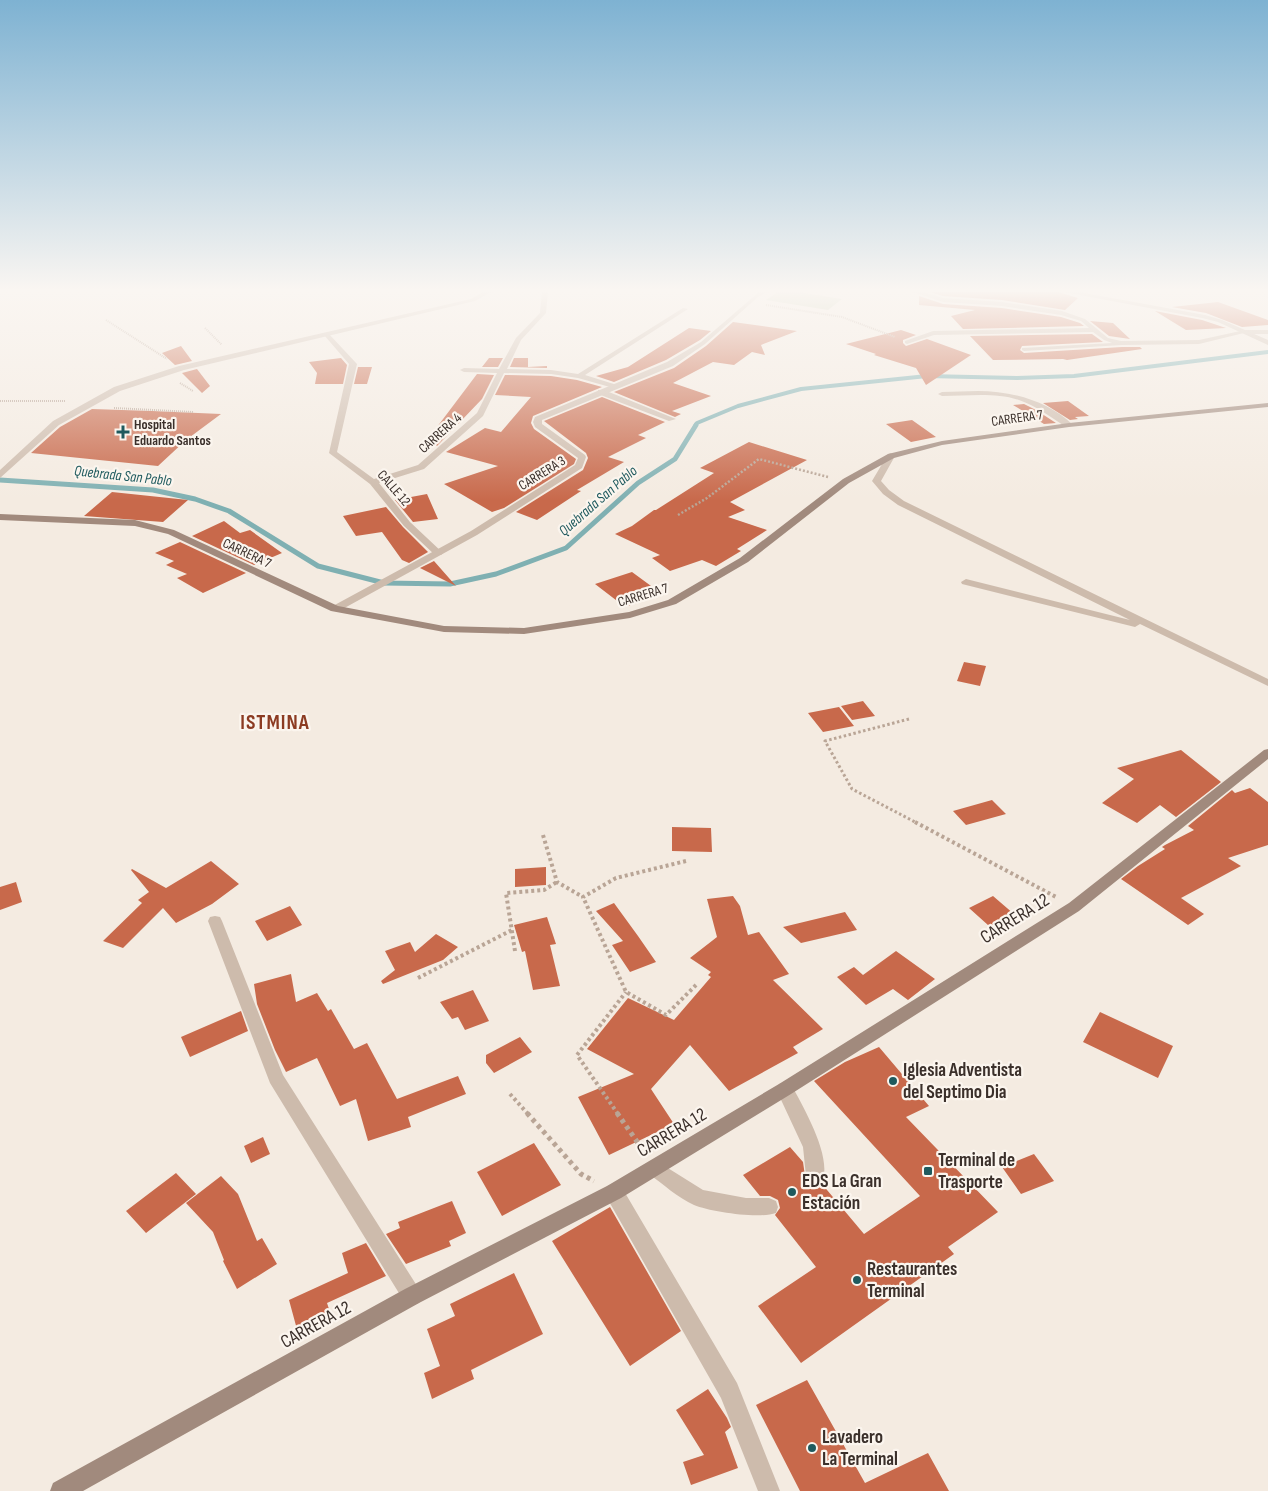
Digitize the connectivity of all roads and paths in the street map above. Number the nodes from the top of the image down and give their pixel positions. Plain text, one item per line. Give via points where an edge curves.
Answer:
1 (172, 362) edge
2 (209, 362) edge
3 (351, 362) edge
4 (507, 362) edge
5 (602, 362) edge
6 (674, 362) edge
7 (182, 368) junction
8 (464, 370) dead end
9 (503, 371) junction
10 (579, 376) junction
11 (614, 387) junction
12 (601, 392) junction
13 (942, 394) dead end
14 (1268, 405) edge
15 (672, 419) dead end
16 (1069, 425) junction
17 (891, 456) junction
18 (0, 475) edge
19 (846, 481) junction
20 (373, 482) junction
21 (678, 515) dead end
22 (0, 516) edge
23 (438, 553) junction
24 (966, 582) dead end
25 (335, 609) junction
26 (1159, 630) junction
27 (1268, 684) edge
28 (910, 719) dead end
29 (1268, 754) edge
30 (544, 835) dead end
31 (686, 861) dead end
32 (557, 882) junction
33 (583, 897) junction
34 (1074, 907) junction
35 (215, 921) dead end
36 (512, 930) junction
37 (515, 951) dead end
38 (418, 978) dead end
39 (698, 983) dead end
40 (626, 992) junction
41 (785, 1089) junction
42 (510, 1094) dead end
43 (656, 1168) junction
44 (815, 1176) dead end
45 (614, 1192) junction
46 (768, 1207) dead end
47 (412, 1296) junction
48 (61, 1491) edge
49 (769, 1491) edge

1 - 7 path
2 - 7 street
3 - 20 street, CALLE 12 via 353,364 333,453
4 - 9 street, CARRERA 4
5 - 10 street
6 - 11 street, CARRERA 3 via 637,380
7 - 18 street via 117,389 56,423
8 - 9 street
9 - 10 street
9 - 20 street, CARRERA 4 via 480,414 421,467
10 - 11 street
11 - 12 street, CARRERA 3
12 - 15 street
12 - 23 street, CARRERA 3 via 537,422 582,456 579,466
13 - 16 street via 1014,396
14 - 16 main road, CARRERA 7
16 - 17 main road, CARRERA 7 via 942,443
17 - 19 main road, CARRERA 7
17 - 26 street via 876,481 901,503
19 - 21 path via 759,459
19 - 25 main road, CARRERA 7 via 744,560 672,602 630,615 524,631 452,630
20 - 23 street, CALLE 12 via 407,524
22 - 25 main road, CARRERA 7 via 135,522 162,530
23 - 25 street, CARRERA 3
24 - 26 street
26 - 27 street
28 - 34 path via 825,741 852,789
29 - 34 main road, CARRERA 12
30 - 32 path
31 - 33 path via 616,878
32 - 33 path
32 - 36 path via 544,890 506,893
33 - 40 path
34 - 41 main road, CARRERA 12
35 - 47 street via 276,1078
36 - 37 path
36 - 38 path
39 - 40 path via 666,1015
40 - 43 path via 577,1055
41 - 43 main road, CARRERA 12
41 - 44 street via 812,1147
42 - 45 path via 582,1174
43 - 45 main road, CARRERA 12
43 - 46 street via 699,1198 746,1207
45 - 47 main road, CARRERA 12
45 - 49 street via 729,1391
47 - 48 main road, CARRERA 12

